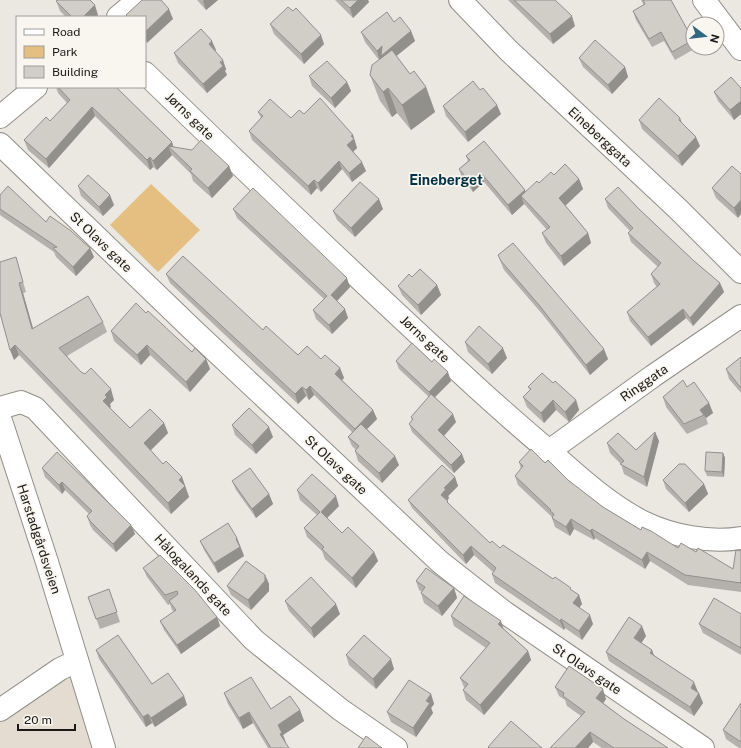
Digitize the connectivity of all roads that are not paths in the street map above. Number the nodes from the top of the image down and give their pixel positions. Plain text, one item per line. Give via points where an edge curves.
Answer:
1 (138, 0) edge
2 (460, 0) edge
3 (704, 0) edge
4 (119, 16) edge
5 (741, 49) edge
6 (146, 74) edge
7 (35, 88) edge
8 (0, 118) edge
9 (0, 144) edge
10 (741, 272) edge
11 (741, 316) edge
12 (0, 408) edge
13 (0, 418) edge
14 (549, 451) junction
15 (7, 464) edge
16 (741, 538) edge
17 (76, 661) junction
18 (0, 710) edge
19 (104, 748) edge
20 (396, 748) edge
21 (703, 748) edge

1 - 4 street
2 - 10 street, Eineberggata via 508,50 678,209
3 - 5 street
6 - 14 street, Jørns gate via 453,366
7 - 8 street
9 - 21 street, St Olavs gate via 440,562 504,612
11 - 14 street, Ringgata
12 - 20 street, Hålogalands gate via 21,402 35,408 254,640 341,710
13 - 15 street, Harstadgårdsveien
14 - 16 street, Jørns gate via 610,501 643,522 700,538
15 - 17 street, Harstadgårdsveien
17 - 18 street
17 - 19 street, Harstadgårdsveien

